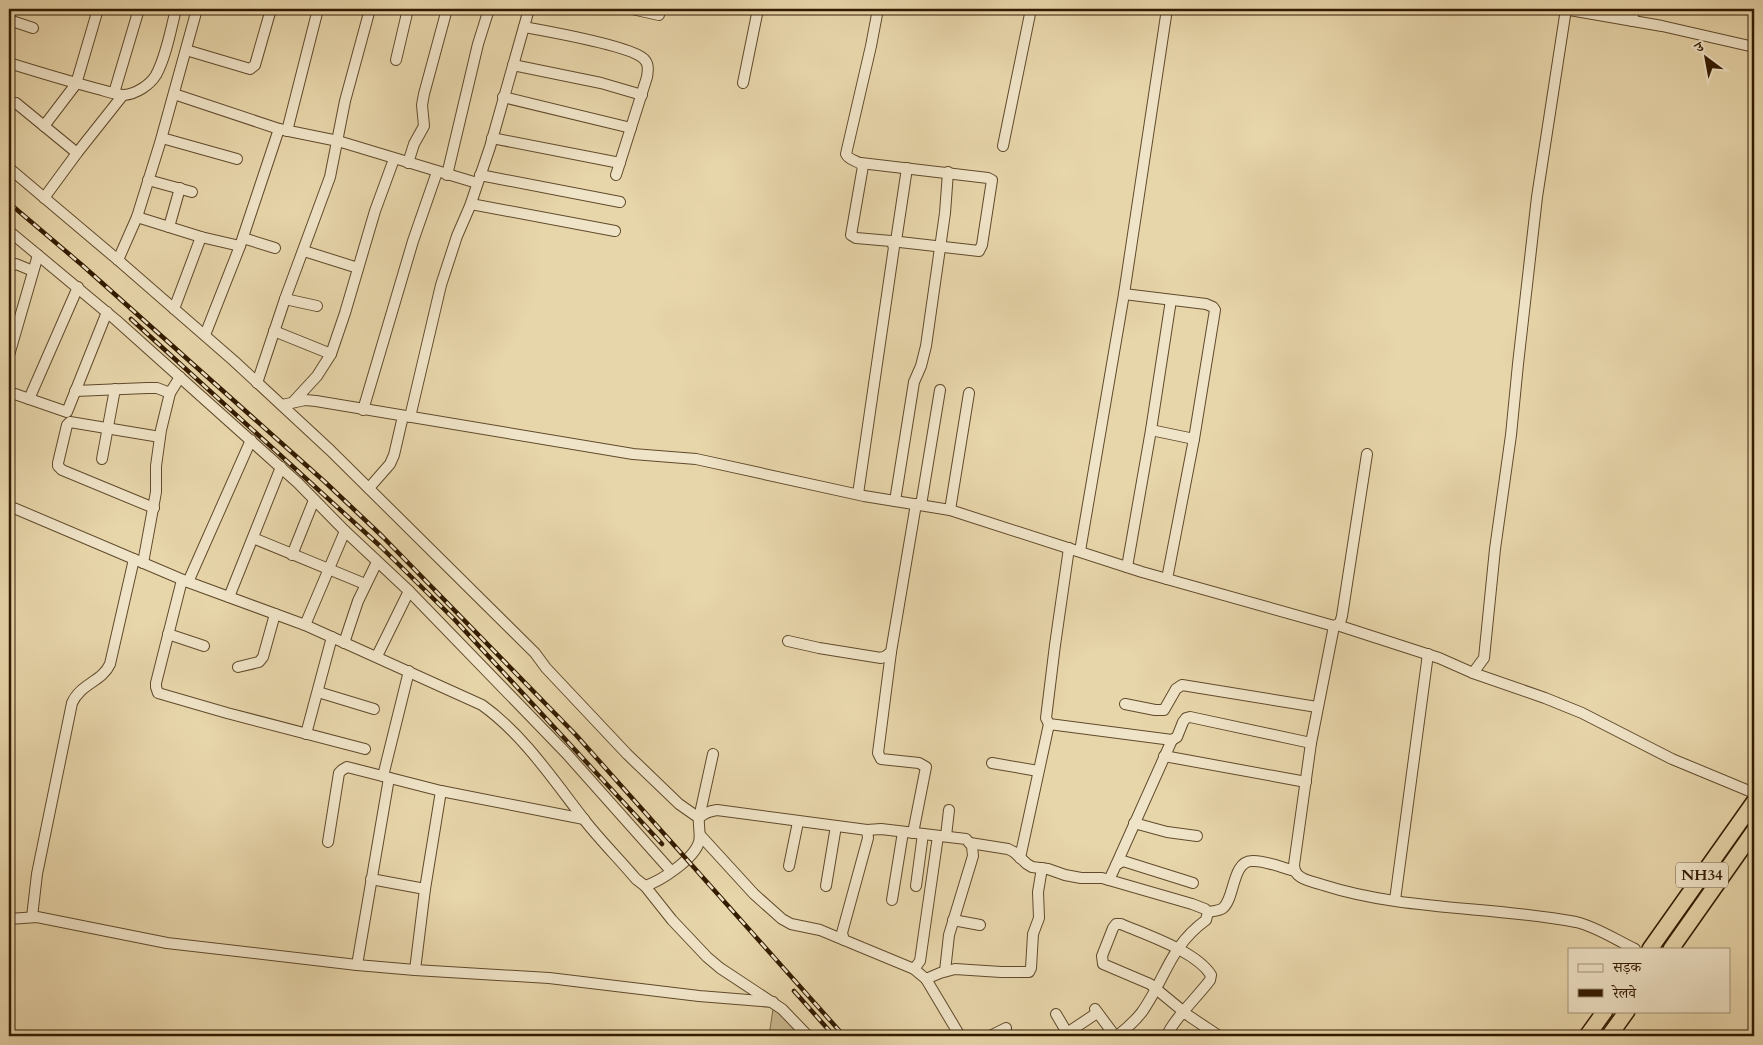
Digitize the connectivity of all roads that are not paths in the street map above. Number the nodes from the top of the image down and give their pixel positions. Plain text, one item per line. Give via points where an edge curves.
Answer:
1 (98, 9) edge
2 (139, 9) edge
3 (176, 9) edge
4 (197, 9) edge
5 (271, 9) edge
6 (318, 9) edge
7 (370, 9) edge
8 (408, 9) edge
9 (447, 9) edge
10 (489, 9) edge
11 (529, 9) edge
12 (632, 9) edge
13 (758, 9) edge
14 (878, 9) edge
15 (1031, 9) edge
16 (1167, 9) edge
17 (1565, 9) edge
18 (1634, 9) edge
19 (659, 15) dead end
20 (9, 20) edge
21 (1632, 21) junction
22 (524, 27) junction
23 (33, 28) dead end
24 (1754, 47) edge
25 (186, 50) junction
26 (396, 60) dead end
27 (9, 63) edge
28 (513, 65) junction
29 (743, 83) dead end
30 (76, 84) junction
31 (119, 94) junction
32 (174, 94) junction
33 (642, 95) junction
34 (503, 97) junction
35 (16, 103) dead end
36 (44, 126) junction
37 (632, 128) junction
38 (283, 130) junction
39 (162, 138) junction
40 (492, 138) junction
41 (338, 141) junction
42 (1003, 146) dead end
43 (77, 153) junction
44 (237, 159) dead end
45 (394, 159) junction
46 (408, 163) junction
47 (620, 163) junction
48 (861, 163) junction
49 (9, 168) edge
50 (907, 168) junction
51 (948, 172) junction
52 (442, 173) junction
53 (616, 175) dead end
54 (479, 179) junction
55 (148, 180) junction
56 (180, 188) junction
57 (192, 192) dead end
58 (44, 198) junction
59 (620, 202) dead end
60 (471, 204) junction
61 (137, 217) junction
62 (169, 227) junction
63 (9, 231) edge
64 (615, 231) dead end
65 (201, 238) junction
66 (894, 241) junction
67 (242, 242) junction
68 (940, 247) junction
69 (275, 248) dead end
70 (304, 251) junction
71 (38, 255) junction
72 (118, 260) junction
73 (358, 268) junction
74 (9, 270) edge
75 (33, 270) junction
76 (78, 287) junction
77 (1124, 294) junction
78 (286, 299) junction
79 (1171, 300) junction
80 (317, 306) dead end
81 (174, 309) junction
82 (107, 312) junction
83 (274, 331) junction
84 (205, 335) junction
85 (331, 354) junction
86 (9, 355) edge
87 (180, 377) junction
88 (257, 383) junction
89 (115, 389) junction
90 (940, 390) dead end
91 (75, 391) junction
92 (9, 392) edge
93 (170, 392) junction
94 (969, 393) dead end
95 (29, 399) junction
96 (294, 401) junction
97 (282, 405) junction
98 (363, 410) junction
99 (406, 416) junction
100 (108, 427) junction
101 (1151, 430) junction
102 (160, 437) junction
103 (1194, 439) junction
104 (251, 440) junction
105 (1367, 454) dead end
106 (102, 459) dead end
107 (281, 467) junction
108 (369, 488) junction
109 (858, 494) junction
110 (314, 500) junction
111 (895, 501) junction
112 (919, 504) junction
113 (9, 506) edge
114 (154, 508) junction
115 (950, 510) junction
116 (345, 531) junction
117 (253, 538) junction
118 (1074, 550) junction
119 (292, 555) junction
120 (138, 561) junction
121 (377, 562) junction
122 (1127, 567) junction
123 (328, 570) junction
124 (1167, 579) junction
125 (185, 581) junction
126 (365, 584) junction
127 (409, 592) junction
128 (229, 597) junction
129 (275, 614) junction
130 (305, 625) junction
131 (1335, 625) junction
132 (168, 634) junction
133 (332, 637) junction
134 (788, 641) dead end
135 (344, 643) junction
136 (204, 646) dead end
137 (891, 652) junction
138 (1428, 654) junction
139 (377, 656) junction
140 (238, 667) dead end
141 (409, 671) junction
142 (1473, 673) junction
143 (318, 692) junction
144 (1125, 704) dead end
145 (1317, 707) junction
146 (374, 709) dead end
147 (1049, 724) junction
148 (306, 734) junction
149 (1172, 740) junction
150 (1311, 743) junction
151 (365, 749) dead end
152 (713, 754) dead end
153 (1164, 756) junction
154 (992, 763) dead end
155 (1038, 772) junction
156 (386, 777) junction
157 (1306, 782) junction
158 (441, 791) junction
159 (1754, 793) edge
160 (1754, 802) edge
161 (949, 810) dead end
162 (699, 818) junction
163 (584, 819) junction
164 (798, 822) junction
165 (1134, 824) junction
166 (836, 826) junction
167 (867, 830) junction
168 (1754, 831) edge
169 (913, 833) junction
170 (700, 834) junction
171 (942, 836) junction
172 (1197, 836) dead end
173 (328, 842) dead end
174 (970, 843) junction
175 (1020, 858) junction
176 (1116, 864) junction
177 (790, 866) dead end
178 (1042, 868) junction
179 (1294, 870) junction
180 (671, 871) junction
181 (372, 879) junction
182 (1109, 880) junction
183 (1193, 883) dead end
184 (645, 886) junction
185 (826, 886) dead end
186 (916, 886) dead end
187 (425, 889) junction
188 (892, 900) dead end
189 (1395, 900) junction
190 (1208, 912) junction
191 (32, 917) junction
192 (9, 919) edge
193 (953, 920) junction
194 (980, 925) dead end
195 (844, 940) junction
196 (1178, 948) junction
197 (1633, 948) edge
198 (1651, 948) edge
199 (1672, 948) edge
200 (356, 965) junction
201 (415, 970) junction
202 (914, 970) junction
203 (946, 971) junction
204 (926, 979) junction
205 (1155, 988) junction
206 (773, 1002) junction
207 (1184, 1012) junction
208 (1604, 1012) edge
209 (1626, 1012) edge
210 (1056, 1014) dead end
211 (1006, 1028) dead end
212 (1068, 1034) edge
213 (808, 1036) edge
214 (960, 1036) edge
215 (990, 1036) edge
216 (1116, 1036) edge
217 (1167, 1036) edge
218 (1219, 1036) edge
219 (1587, 1036) edge
220 (1609, 1036) edge

1 - 30 street
2 - 31 street
3 - 31 street via 156,76 144,87
4 - 25 street
5 - 25 street via 255,65 250,69
6 - 38 street
7 - 41 street via 345,101
8 - 26 street
9 - 46 street via 424,94 424,126
10 - 52 street
11 - 22 street
12 - 19 street
13 - 29 street
14 - 48 street via 846,154
15 - 42 street
16 - 77 street
17 - 21 street
17 - 142 street via 1537,197 1484,658
18 - 21 street
20 - 23 street
21 - 24 street
22 - 28 street
22 - 33 street via 637,53 648,65
25 - 32 street
27 - 30 street
28 - 33 street
28 - 34 street
30 - 31 street
30 - 36 street
31 - 43 street
32 - 38 street
32 - 39 street
33 - 37 street
34 - 37 street
34 - 40 street
35 - 36 street
36 - 43 street
37 - 47 street
38 - 41 street
38 - 67 street
39 - 44 street
39 - 55 street
40 - 47 street
40 - 54 street
41 - 45 street
41 - 70 street via 330,177
43 - 58 street
45 - 46 street
45 - 73 street
46 - 52 street
47 - 53 street
48 - 50 street
48 - 66 street via 863,169 851,235
49 - 58 street
50 - 51 street
50 - 66 street
51 - 68 street
51 - 68 street via 991,179 993,184 981,248 975,252
52 - 54 street
52 - 98 street via 413,241
54 - 59 street
54 - 60 street
55 - 56 street
55 - 61 street
56 - 57 street
56 - 62 street
58 - 72 street
60 - 64 street
60 - 99 street via 441,285
61 - 62 street
61 - 72 street
62 - 65 street
63 - 71 street
65 - 67 street
65 - 81 street
66 - 68 street
66 - 109 street
67 - 69 street
67 - 84 street
68 - 111 street via 926,346 914,382
70 - 73 street
70 - 78 street
71 - 75 street
71 - 76 street
72 - 81 street
73 - 85 street
74 - 75 street via 16,264
75 - 86 street
76 - 82 street
76 - 95 street
77 - 79 street
77 - 118 street
78 - 80 street
78 - 83 street
79 - 101 street
79 - 103 street via 1206,304 1215,310
81 - 84 street
82 - 87 street
82 - 91 street
83 - 85 street
83 - 88 street
84 - 88 street
85 - 96 street via 317,376
87 - 93 street
87 - 104 street
88 - 97 street
89 - 91 street
89 - 93 street via 152,388
89 - 100 street
90 - 112 street
91 - 95 street via 65,412
92 - 95 street
93 - 102 street
94 - 115 street
96 - 97 street
96 - 98 street
97 - 108 street
98 - 99 street
99 - 108 street via 390,464
99 - 109 street via 633,454 696,459
100 - 102 street
100 - 106 street
100 - 114 street via 70,422 59,457 60,468
101 - 103 street
101 - 122 street
102 - 114 street
103 - 124 street
104 - 107 street
104 - 125 street
105 - 131 street via 1342,616
107 - 110 street
107 - 117 street
108 - 162 street via 535,653 634,760 678,804
109 - 111 street
110 - 116 street
110 - 119 street
111 - 112 street
112 - 115 street
112 - 137 street
113 - 120 street
114 - 120 street
115 - 118 street
116 - 121 street
116 - 123 street
117 - 119 street
117 - 128 street
118 - 122 street
118 - 147 street via 1055,646 1046,718
119 - 123 street
120 - 125 street
120 - 191 street via 110,664 106,672 86,685 72,703 40,857
121 - 126 street
121 - 127 street
122 - 124 street
123 - 126 street
123 - 130 street
124 - 131 street
125 - 128 street
125 - 132 street
126 - 135 street
127 - 139 street
127 - 180 street via 566,753
128 - 129 street
129 - 130 street
129 - 140 street via 263,657 259,662
130 - 133 street
131 - 138 street
131 - 145 street
132 - 136 street
132 - 148 street via 156,683 158,693
133 - 135 street
133 - 143 street
134 - 137 street via 880,658
135 - 139 street
137 - 169 street via 878,753 885,760 919,763 926,767
138 - 142 street
138 - 189 street
139 - 141 street
141 - 156 street
141 - 163 street via 475,700 493,713 516,735
142 - 159 street via 1582,713 1672,758
143 - 146 street
143 - 148 street
144 - 145 street via 1164,710 1176,689 1182,685
145 - 150 street
147 - 149 street
147 - 155 street
148 - 151 street
149 - 150 street via 1177,737 1186,718 1190,717
149 - 153 street
150 - 157 street
152 - 162 street
153 - 157 street
153 - 165 street
154 - 155 street
155 - 175 street
156 - 158 street
156 - 173 street via 350,767 342,770
156 - 181 street
157 - 179 street
158 - 163 street
158 - 187 street
160 - 198 highway, NH34
161 - 171 street
162 - 164 street via 717,810
162 - 170 street
163 - 184 street
164 - 166 street
164 - 177 street
165 - 172 street
165 - 176 street
166 - 167 street
166 - 185 street
167 - 169 street
167 - 195 street via 868,838 842,933
168 - 199 highway, NH34
169 - 171 street
169 - 186 street
169 - 188 street
170 - 180 street via 694,851
170 - 195 street via 754,894 782,919
171 - 174 street via 966,839
171 - 202 street via 920,961
174 - 175 street via 1008,849
174 - 193 street via 973,856
175 - 178 street via 1029,866
176 - 182 street
176 - 183 street via 1123,862
178 - 182 street via 1081,878
178 - 203 street via 1038,892 1039,918 1033,934 1029,972
179 - 189 street via 1304,879 1343,891
179 - 190 street via 1256,861 1246,863 1239,870 1225,906
180 - 184 street
181 - 187 street
181 - 200 street
182 - 190 street via 1192,904
184 - 206 street via 707,957
187 - 201 street
189 - 197 street via 1576,922
190 - 196 street via 1206,920
191 - 192 street
191 - 200 street via 167,942
193 - 194 street
193 - 203 street
195 - 202 street
196 - 205 street
196 - 205 street via 1120,924 1114,926 1102,956 1103,964
196 - 207 street via 1211,975
200 - 201 street
201 - 206 street via 542,977
202 - 204 street
203 - 204 street
204 - 214 street
205 - 207 street
205 - 216 street via 1142,1011
206 - 213 street
207 - 217 street
207 - 218 street
208 - 219 highway
209 - 220 highway
210 - 212 street
211 - 215 street
212 - 216 street via 1096,1010

